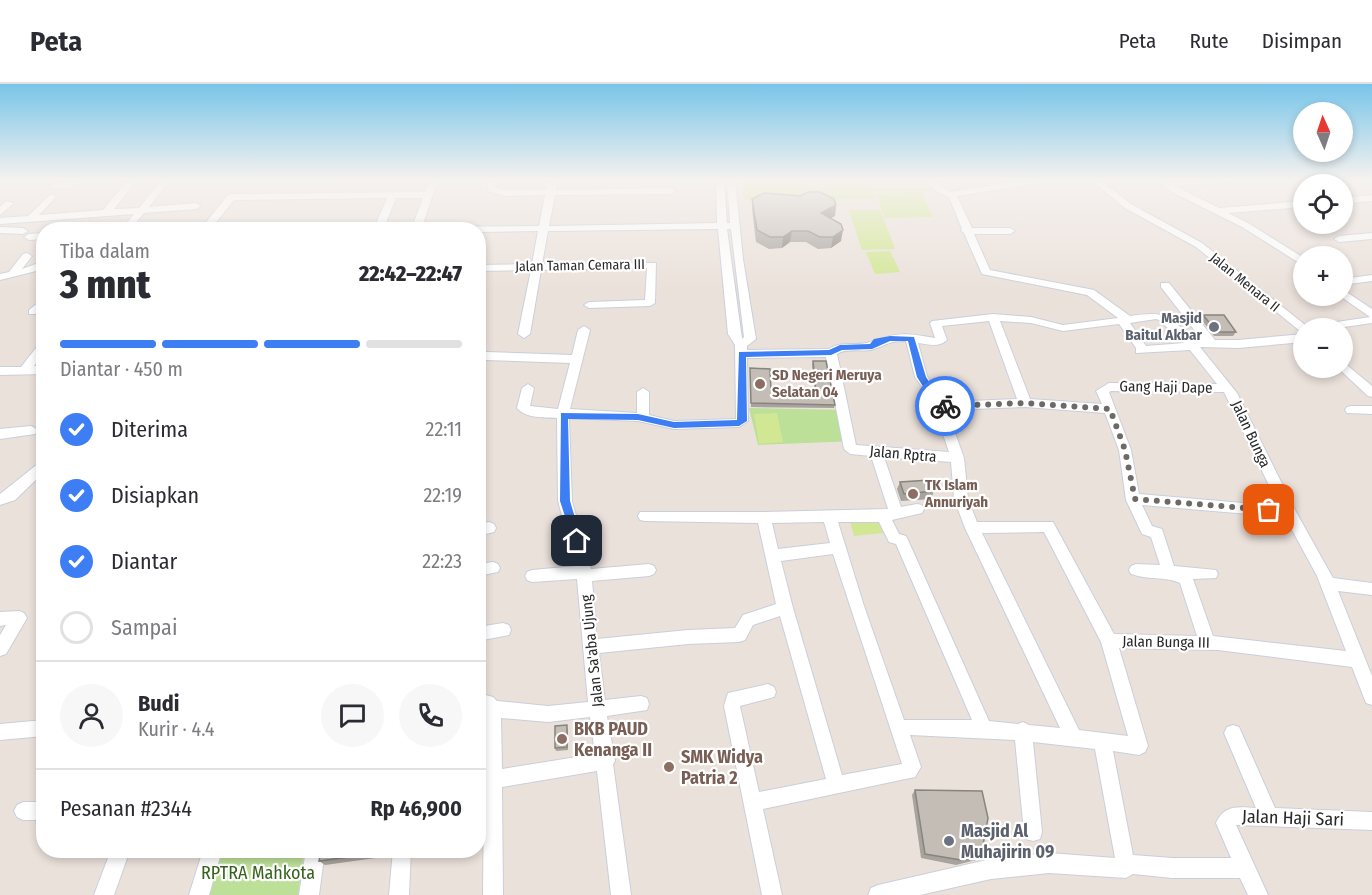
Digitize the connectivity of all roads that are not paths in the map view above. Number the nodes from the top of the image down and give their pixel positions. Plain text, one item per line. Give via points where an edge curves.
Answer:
1 (62, 217) edge
2 (546, 217) edge
3 (722, 217) edge
4 (734, 217) edge
5 (960, 217) edge
6 (1148, 217) edge
7 (1228, 217) edge
8 (30, 219) joint
9 (0, 221) edge
10 (722, 226) junction
11 (735, 226) junction
12 (544, 227) junction
13 (486, 229) edge
14 (0, 230) edge
15 (966, 231) junction
16 (1010, 231) dead end
17 (36, 235) edge
18 (1372, 236) edge
19 (1339, 239) dead end
20 (27, 256) dead end
21 (1293, 256) edge
22 (36, 267) edge
23 (537, 267) junction
24 (486, 268) edge
25 (12, 275) junction
26 (0, 278) edge
27 (1372, 278) edge
28 (1353, 281) edge
29 (1165, 285) dead end
30 (1353, 300) edge
31 (589, 305) dead end
32 (36, 309) edge
33 (33, 312) dead end
34 (1372, 314) edge
35 (993, 317) junction
36 (1125, 320) junction
37 (1293, 320) edge
38 (1372, 320) edge
39 (1353, 323) edge
40 (584, 330) dead end
41 (524, 334) dead end
42 (911, 339) junction
43 (1293, 340) edge
44 (1211, 343) junction
45 (1193, 345) junction
46 (741, 349) junction
47 (831, 352) junction
48 (36, 356) edge
49 (486, 356) dead end
50 (578, 359) junction
51 (25, 370) junction
52 (36, 370) edge
53 (0, 371) edge
54 (1353, 374) edge
55 (528, 388) dead end
56 (1227, 388) junction
57 (1371, 390) edge
58 (643, 392) dead end
59 (1025, 403) junction
60 (940, 406) junction
61 (1110, 409) junction
62 (1352, 410) dead end
63 (1372, 410) edge
64 (564, 415) junction
65 (643, 418) junction
66 (31, 431) dead end
67 (0, 434) edge
68 (876, 451) junction
69 (957, 458) junction
70 (36, 472) edge
71 (1135, 499) junction
72 (0, 500) edge
73 (917, 509) dead end
74 (1289, 512) junction
75 (890, 514) junction
76 (645, 516) dead end
77 (829, 517) junction
78 (764, 518) junction
79 (972, 528) junction
80 (838, 548) junction
81 (772, 556) junction
82 (649, 570) dead end
83 (1136, 570) dead end
84 (1170, 572) junction
85 (584, 574) junction
86 (1210, 574) dead end
87 (532, 576) dead end
88 (1328, 584) junction
89 (1372, 588) edge
90 (785, 608) junction
91 (0, 619) edge
92 (503, 630) dead end
93 (486, 633) edge
94 (1109, 641) junction
95 (1207, 642) junction
96 (590, 647) junction
97 (0, 649) edge
98 (1357, 660) junction
99 (768, 692) dead end
100 (1372, 697) edge
101 (641, 704) dead end
102 (486, 705) edge
103 (598, 710) junction
104 (983, 727) junction
105 (36, 729) edge
106 (901, 729) junction
107 (1023, 730) junction
108 (0, 732) edge
109 (1233, 733) dead end
110 (1072, 736) junction
111 (1103, 743) junction
112 (606, 761) junction
113 (486, 781) edge
114 (836, 784) junction
115 (486, 795) edge
116 (752, 802) junction
117 (36, 811) edge
118 (23, 812) dead end
119 (1269, 816) junction
120 (1372, 821) edge
121 (1033, 832) dead end
122 (118, 858) edge
123 (211, 858) edge
124 (315, 858) edge
125 (401, 858) edge
126 (1127, 864) junction
127 (1246, 868) junction
128 (104, 895) edge
129 (199, 895) edge
130 (309, 895) edge
131 (399, 895) edge
132 (493, 895) edge
133 (621, 895) edge
134 (772, 895) edge
135 (878, 895) edge
136 (1258, 895) edge

1 - 8 street
2 - 12 street
3 - 10 street
4 - 11 street
5 - 15 street
6 - 37 street, Jalan Menara II via 1199,245
7 - 21 street
8 - 9 street
10 - 11 street
10 - 12 street
10 - 46 street via 734,334
11 - 46 street via 750,339
12 - 13 street
12 - 23 street
14 - 17 street
15 - 16 street
15 - 36 street via 987,273 1090,292
18 - 19 street
20 - 25 street
22 - 25 street
23 - 24 street, Jalan Taman Cemara III
23 - 31 street, Jalan Taman Cemara III via 652,265 650,303
23 - 41 street
25 - 26 street
27 - 28 street
29 - 44 street
30 - 34 street
32 - 33 street
35 - 36 street via 1031,320 1054,328
35 - 42 street via 936,323 940,341
35 - 59 street
36 - 45 street, Jalan Bunga via 1163,318
36 - 45 street via 1141,349
38 - 39 street
40 - 50 street, Jalan Sa'aba Ujung
42 - 47 street via 884,339 872,346 840,347
42 - 60 street via 921,377
43 - 44 street
44 - 45 street
45 - 56 street, Jalan Bunga
46 - 47 street
46 - 65 street via 742,421 674,425
47 - 68 street, Jalan Rptra via 850,449
48 - 51 street
49 - 50 street
50 - 64 street, Jalan Sa'aba Ujung
51 - 52 street
51 - 53 street
54 - 57 street
55 - 64 street via 523,404 526,411
56 - 61 street, Gang Haji Dape via 1109,387 1102,391
56 - 74 street, Jalan Bunga
58 - 65 street
59 - 60 street, Gang Haji Dape
59 - 61 street, Gang Haji Dape
60 - 69 street
61 - 71 street via 1125,450
62 - 63 street
64 - 65 street
64 - 85 street, Jalan Sa'aba Ujung via 565,501 584,561
66 - 67 street
68 - 69 street, Jalan Rptra
68 - 75 street
69 - 79 street via 961,499
70 - 72 street via 10,496
71 - 74 street
71 - 84 street via 1147,530 1157,533
73 - 75 street
74 - 88 street, Jalan Bunga
75 - 77 street
75 - 104 street via 894,538 901,540
76 - 78 street
77 - 78 street
77 - 80 street
78 - 81 street
79 - 94 street, Jalan Bunga III via 1048,526
79 - 110 street
80 - 81 street
80 - 106 street
81 - 90 street
82 - 85 street
83 - 84 street
84 - 86 street
84 - 95 street via 1186,579
85 - 87 street
85 - 96 street, Jalan Sa'aba Ujung
88 - 89 street
88 - 98 street, Jalan Bunga
90 - 96 street via 748,620 739,635
90 - 114 street
91 - 97 street via 19,618
92 - 93 street
94 - 95 street, Jalan Bunga III
94 - 111 street via 1139,746
95 - 98 street, Jalan Bunga III
96 - 103 street, Jalan Sa'aba Ujung
98 - 100 street, Jalan Bunga
99 - 116 street via 734,699 732,703
101 - 103 street
102 - 103 street via 548,714
103 - 112 street, Jalan Sa'aba Ujung
104 - 106 street
104 - 107 street
105 - 108 street
106 - 114 street via 911,769
107 - 110 street
107 - 121 street
109 - 119 street
110 - 111 street
111 - 126 street
112 - 113 street
112 - 133 street, Jalan Sa'aba Ujung
114 - 116 street
115 - 132 street
116 - 134 street
117 - 118 street
119 - 120 street, Jalan Haji Sari
119 - 127 street, Jalan Haji Sari via 1232,816 1225,823
122 - 128 street
123 - 129 street
124 - 130 street
125 - 131 street
126 - 127 street
126 - 135 street via 1121,870 1049,863 991,869
127 - 136 street, Jalan Haji Sari

